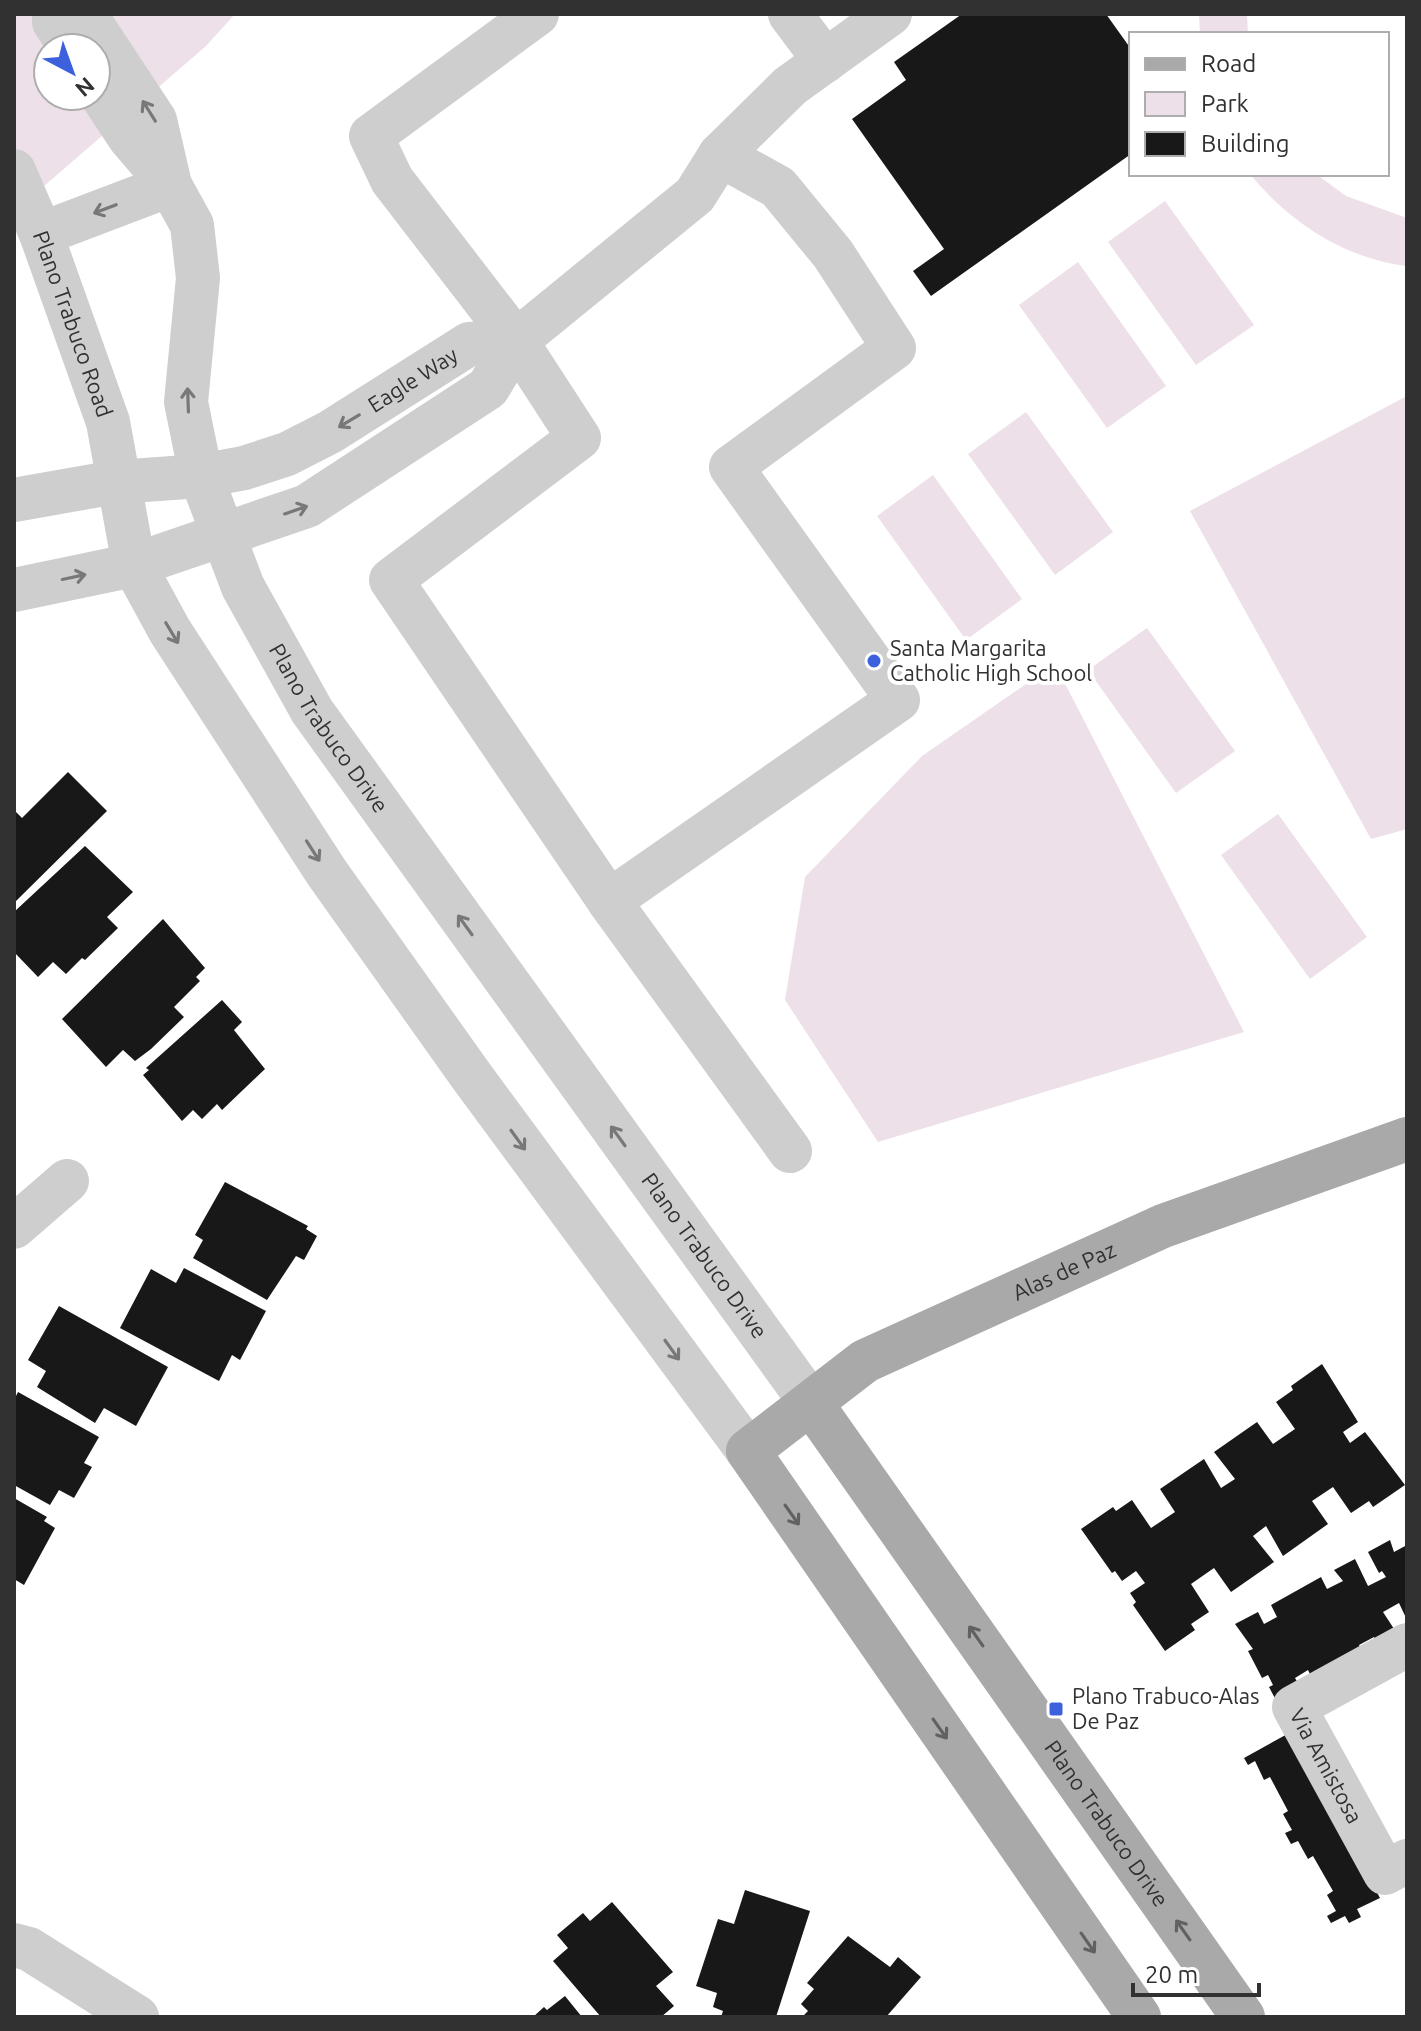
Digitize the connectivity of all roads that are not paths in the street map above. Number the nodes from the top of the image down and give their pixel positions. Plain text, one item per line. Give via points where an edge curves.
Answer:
1 (85, 14) edge
2 (537, 14) edge
3 (790, 14) edge
4 (890, 14) edge
5 (825, 61) junction
6 (112, 111) edge
7 (720, 155) junction
8 (14, 171) edge
9 (170, 185) junction
10 (41, 234) junction
11 (516, 341) junction
12 (201, 476) junction
13 (116, 482) junction
14 (14, 500) edge
15 (222, 534) junction
16 (134, 565) junction
17 (14, 590) edge
18 (609, 901) junction
19 (1407, 1139) edge
20 (790, 1151) dead end
21 (67, 1181) dead end
22 (14, 1227) edge
23 (811, 1403) junction
24 (748, 1451) junction
25 (1407, 1645) edge
26 (1407, 1861) edge
27 (14, 1945) edge
28 (137, 2017) edge
29 (1139, 2017) edge
30 (1243, 2017) edge

9 -> 1 street via 155,120
2 - 11 street via 371,136 392,180
3 - 5 street
4 - 5 street
5 - 7 street via 790,86
6 - 9 street
7 - 11 street via 695,195
7 - 18 street via 778,187 833,254 894,348 731,467 898,700
8 - 10 street, Plano Trabuco Road
9 -> 10 street
12 -> 9 street via 186,402 198,278 192,225
10 - 13 street, Plano Trabuco Road via 108,422
11 -> 12 street, Eagle Way via 469,344 287,454
15 -> 11 street via 307,506 488,388
11 - 18 street via 579,438 391,580
12 - 13 street, Eagle Way
12 - 15 street, Plano Trabuco Drive
13 - 14 street, Eagle Way
13 - 16 street
15 - 16 street
23 -> 15 street, Plano Trabuco Drive via 312,711 243,587
17 -> 16 street
16 -> 24 street via 170,631 327,873
18 - 20 street
19 - 23 main road, Alas de Paz via 1163,1226 865,1361
21 - 22 street
23 - 24 main road, Alas de Paz
30 -> 23 main road, Plano Trabuco Drive
24 -> 29 main road
25 - 26 street, Via Amistosa via 1294,1707 1385,1873
27 - 28 street via 29,1949

